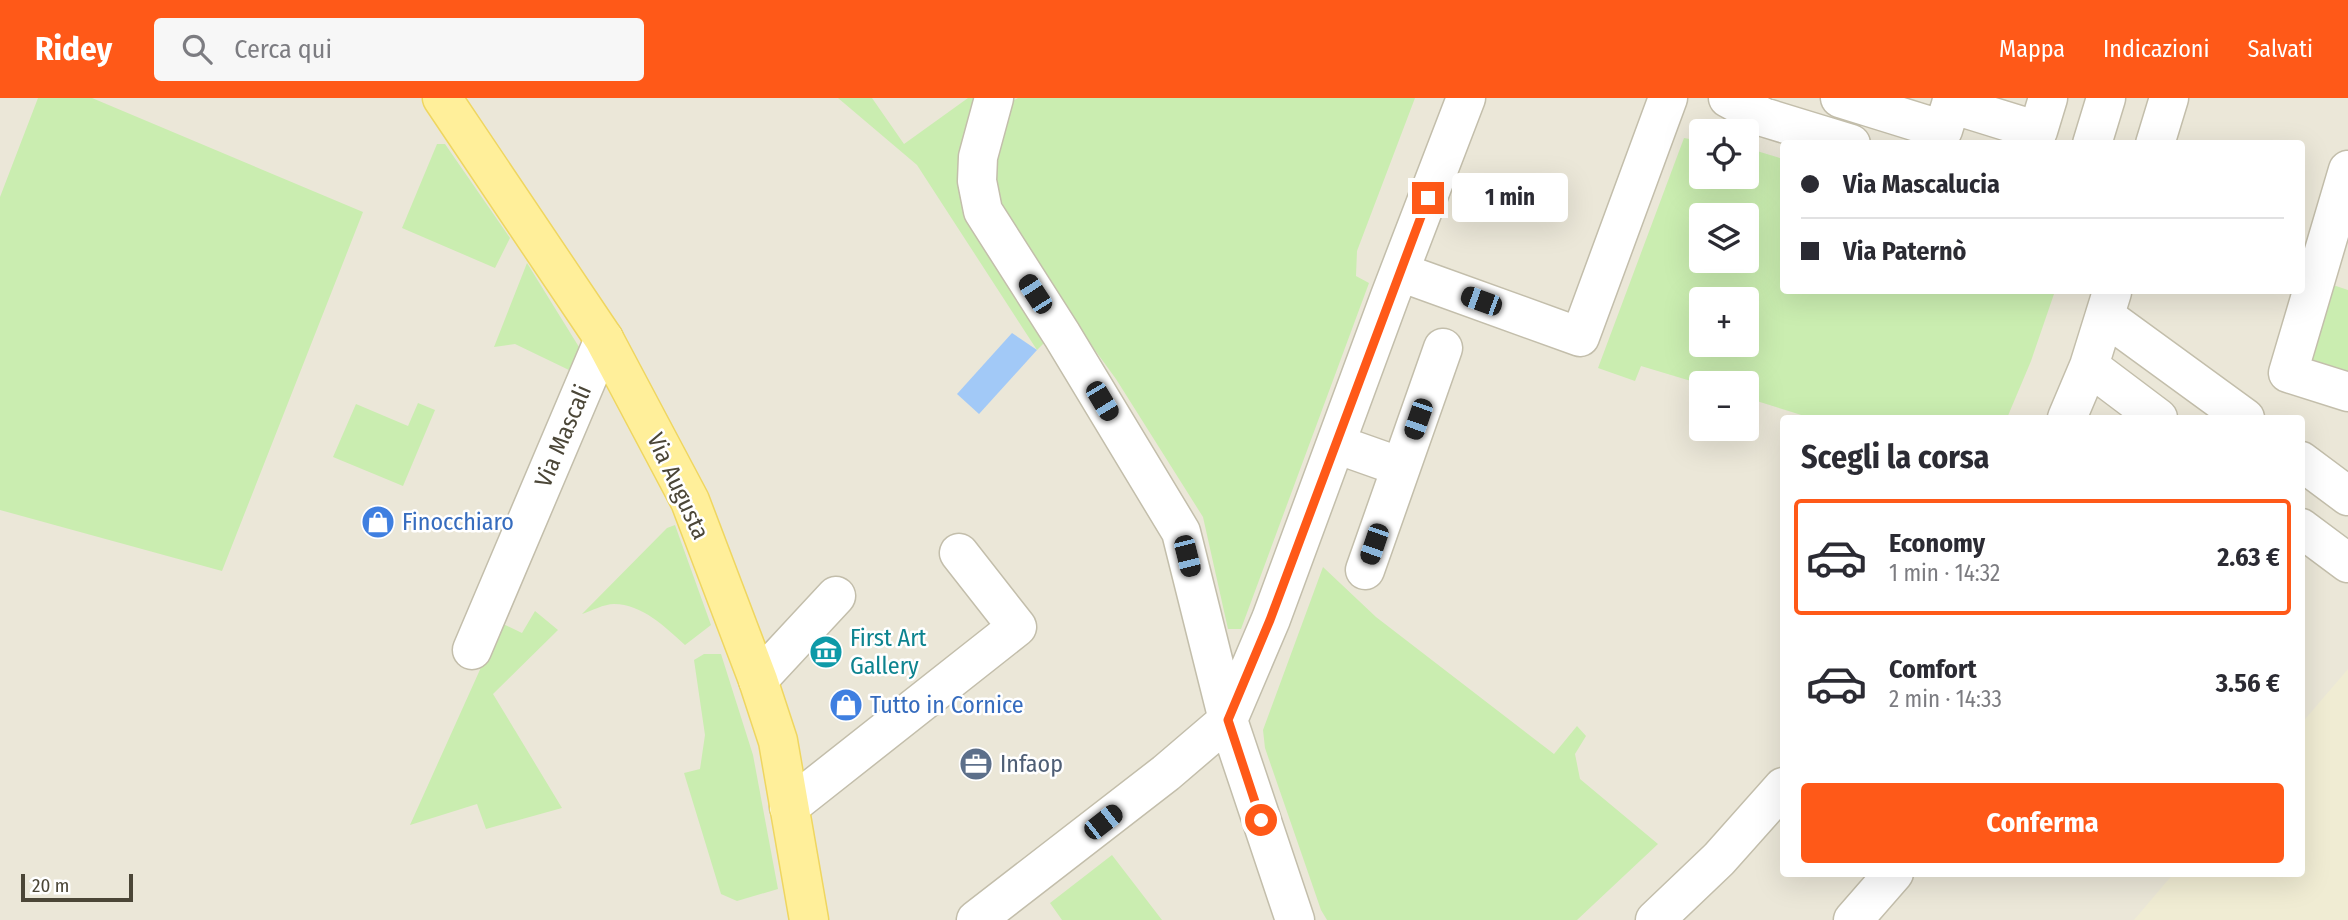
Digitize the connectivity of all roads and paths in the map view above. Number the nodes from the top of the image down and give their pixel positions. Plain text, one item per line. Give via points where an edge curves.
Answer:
1 (442, 98) edge
2 (994, 98) edge
3 (1466, 98) edge
4 (1668, 98) edge
5 (1728, 98) edge
6 (1840, 98) edge
7 (2048, 98) edge
8 (2106, 98) edge
9 (2169, 98) edge
10 (1952, 101) edge
11 (1838, 140) edge
12 (2093, 140) edge
13 (2156, 140) edge
14 (2348, 170) edge
15 (1400, 272) junction
16 (2109, 303) edge
17 (604, 339) junction
18 (1443, 348) dead end
19 (2089, 366) junction
20 (2348, 392) edge
21 (2068, 415) edge
22 (2154, 415) edge
23 (2241, 415) edge
24 (1336, 444) junction
25 (2305, 464) edge
26 (1401, 467) junction
27 (2348, 496) edge
28 (2305, 531) edge
29 (959, 553) dead end
30 (2348, 563) edge
31 (1365, 570) dead end
32 (836, 596) dead end
33 (472, 650) dead end
34 (758, 680) junction
35 (1228, 720) junction
36 (1780, 790) edge
37 (789, 807) junction
38 (1891, 877) edge
39 (809, 920) edge
40 (976, 920) edge
41 (1295, 920) edge
42 (1655, 920) edge
43 (1853, 920) edge

1 - 17 main road, Via Augusta
2 - 35 street via 978,157 983,211 1181,532
3 - 15 street
4 - 15 street via 1580,337
5 - 11 street via 1763,117
6 - 10 street via 1943,130
7 - 10 street via 2038,131
8 - 12 street
9 - 13 street
14 - 20 street via 2288,373
15 - 24 street
16 - 19 street
16 - 23 street
17 - 33 street, Via Mascali
17 - 34 main road, Via Augusta via 690,501
18 - 26 street
19 - 21 street
19 - 22 street
24 - 26 street
24 - 35 street
25 - 27 street
26 - 31 street
28 - 30 street
29 - 37 street via 1017,627
32 - 34 street
34 - 37 main road, Via Augusta via 778,741
35 - 40 street
35 - 41 street
36 - 42 street via 1719,859
37 - 39 main road, Via Augusta
38 - 43 street

